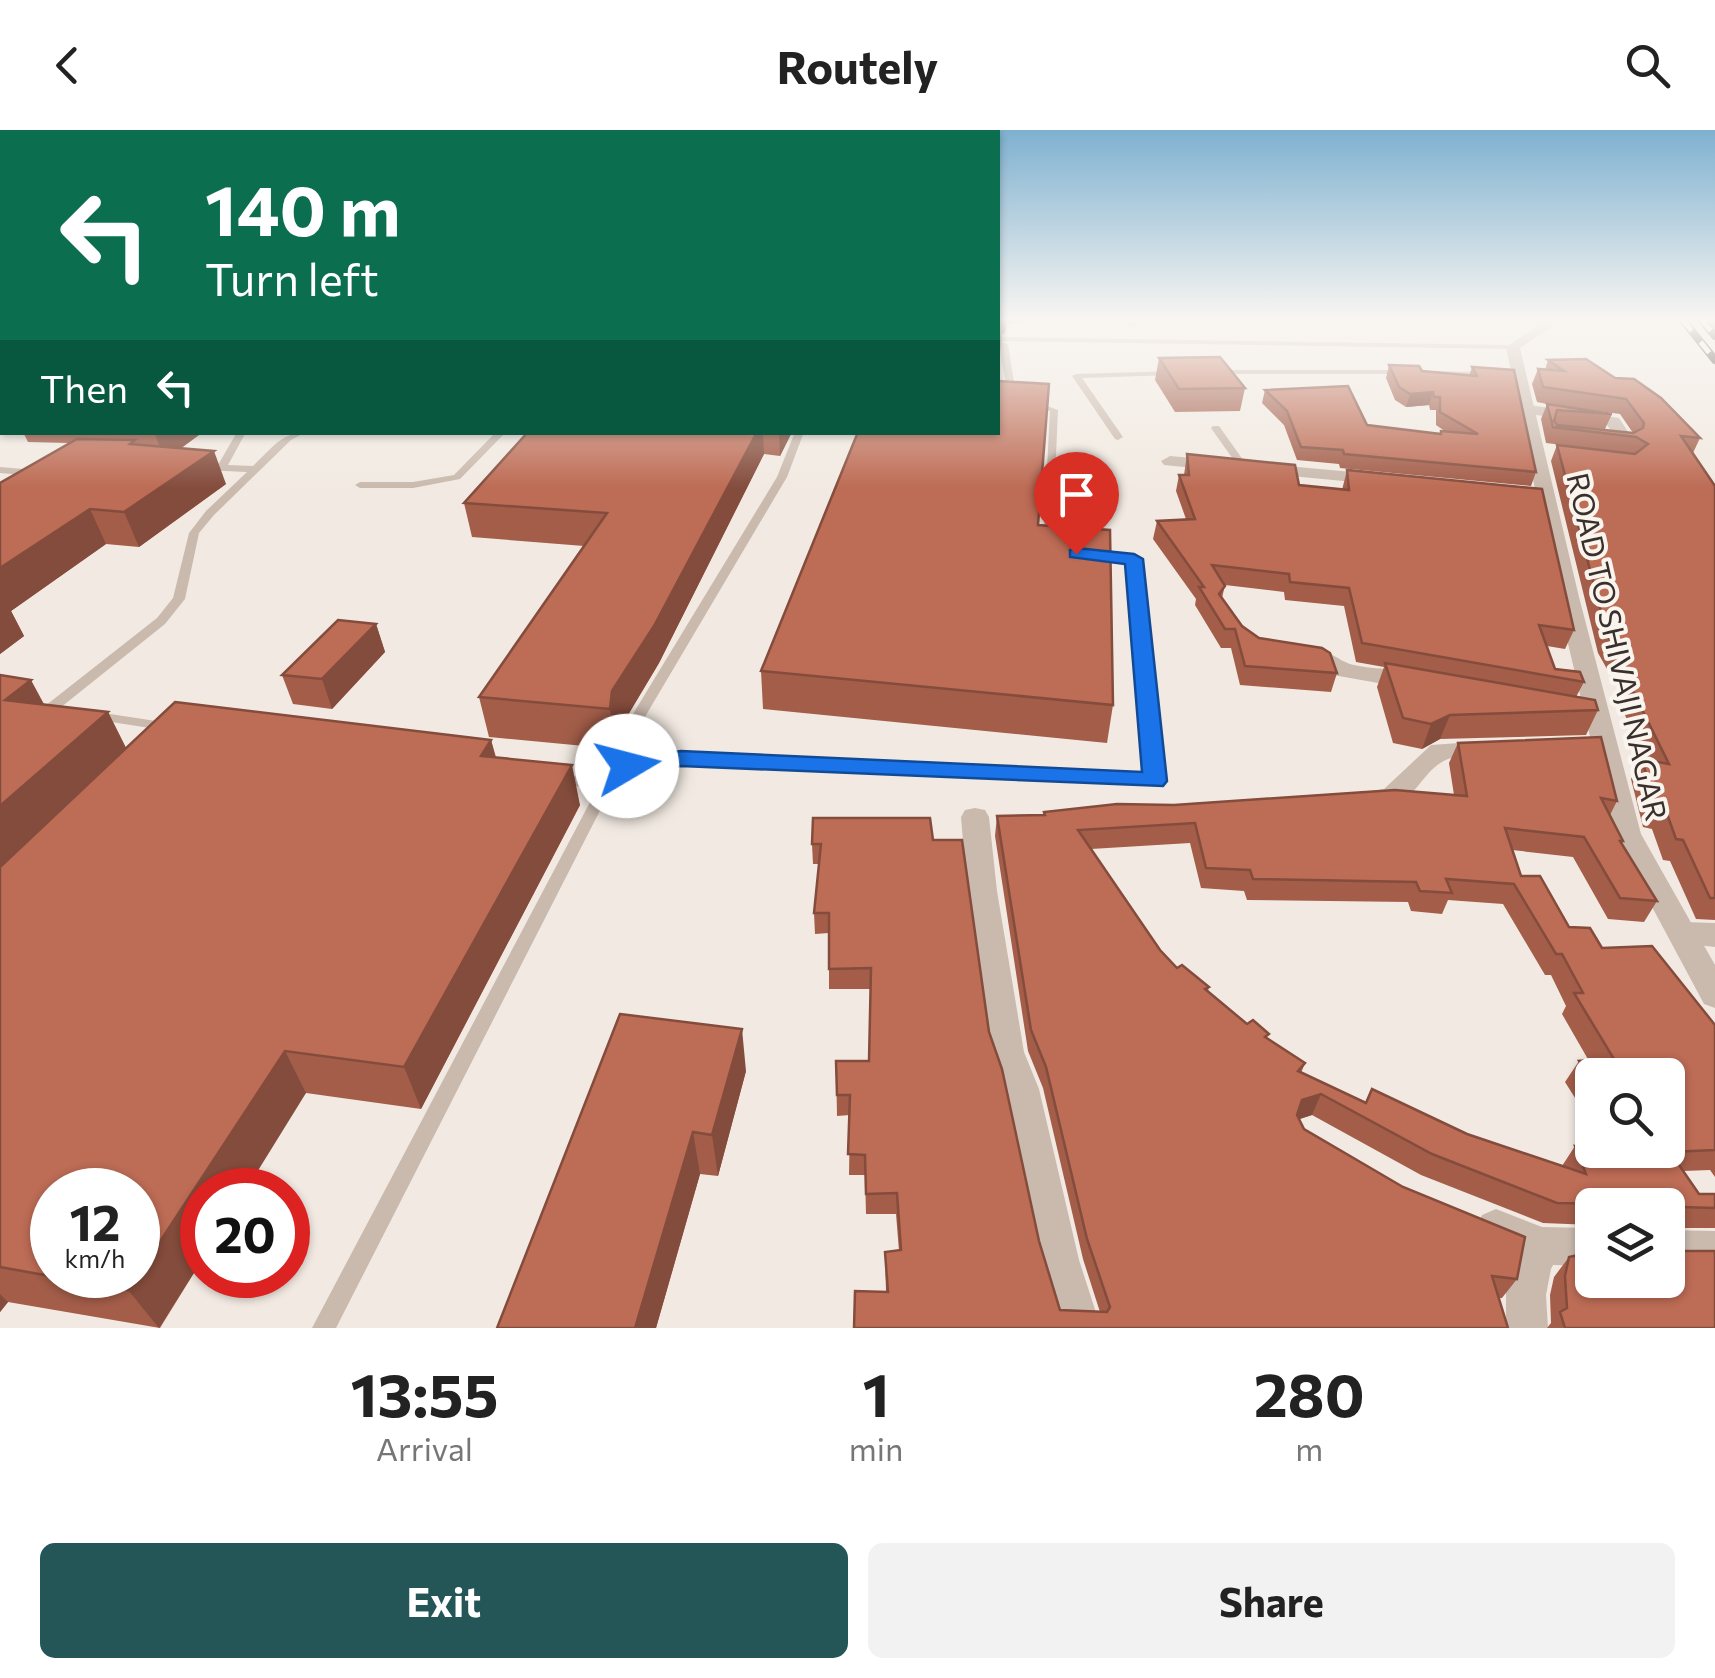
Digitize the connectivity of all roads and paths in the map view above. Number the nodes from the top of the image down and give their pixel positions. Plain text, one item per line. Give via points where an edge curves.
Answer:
1 (1009, 376) edge
2 (1078, 376) edge
3 (1509, 376) edge
4 (1529, 410) junction
5 (1216, 428) dead end
6 (240, 435) edge
7 (295, 435) edge
8 (499, 435) edge
9 (799, 435) edge
10 (1118, 436) dead end
11 (1595, 438) edge
12 (1170, 461) dead end
13 (182, 466) edge
14 (222, 468) junction
15 (1243, 468) junction
16 (256, 469) junction
17 (0, 470) edge
18 (1391, 481) edge
19 (38, 482) edge
20 (360, 486) dead end
21 (1285, 651) edge
22 (1431, 686) edge
23 (34, 708) edge
24 (50, 709) junction
25 (69, 712) edge
26 (87, 715) edge
27 (165, 742) edge
28 (1606, 746) junction
29 (1570, 747) edge
30 (1514, 748) edge
31 (627, 766) junction
32 (548, 778) edge
33 (606, 785) junction
34 (1335, 801) edge
35 (975, 817) dead end
36 (1683, 934) junction
37 (1715, 935) edge
38 (1715, 995) edge
39 (1457, 1212) edge
40 (1542, 1246) junction
41 (1575, 1247) edge
42 (1685, 1249) edge
43 (1715, 1250) edge
44 (324, 1328) edge
45 (1080, 1328) edge
46 (1527, 1328) edge

1 - 31 lane via 1012,396 1054,410 1047,551 1134,559 1155,781 681,759
2 - 10 lane
3 - 4 street, ROAD TO SHIVAJI NAGAR
4 - 11 street via 1613,421 1626,442
4 - 28 street, ROAD TO SHIVAJI NAGAR via 1548,452 1540,497 1590,715
5 - 15 lane
6 - 14 lane
7 - 16 lane
8 - 20 lane via 457,477
9 - 31 lane via 782,477 629,732
12 - 15 street
13 - 14 lane
14 - 16 lane
15 - 18 street
16 - 24 lane via 194,534 179,598 161,621
17 - 19 lane via 50,474
21 - 22 street via 1324,656 1341,670
23 - 24 lane
24 - 25 lane
26 - 27 lane via 179,729
28 - 29 street
28 - 36 street, ROAD TO SHIVAJI NAGAR via 1627,834
30 - 34 street via 1440,750 1390,797
31 - 33 lane
32 - 33 lane
33 - 44 lane
35 - 45 street via 1007,1052
36 - 37 street
36 - 38 street, ROAD TO SHIVAJI NAGAR
39 - 40 street
40 - 41 street
40 - 46 street via 1524,1286
42 - 43 street

